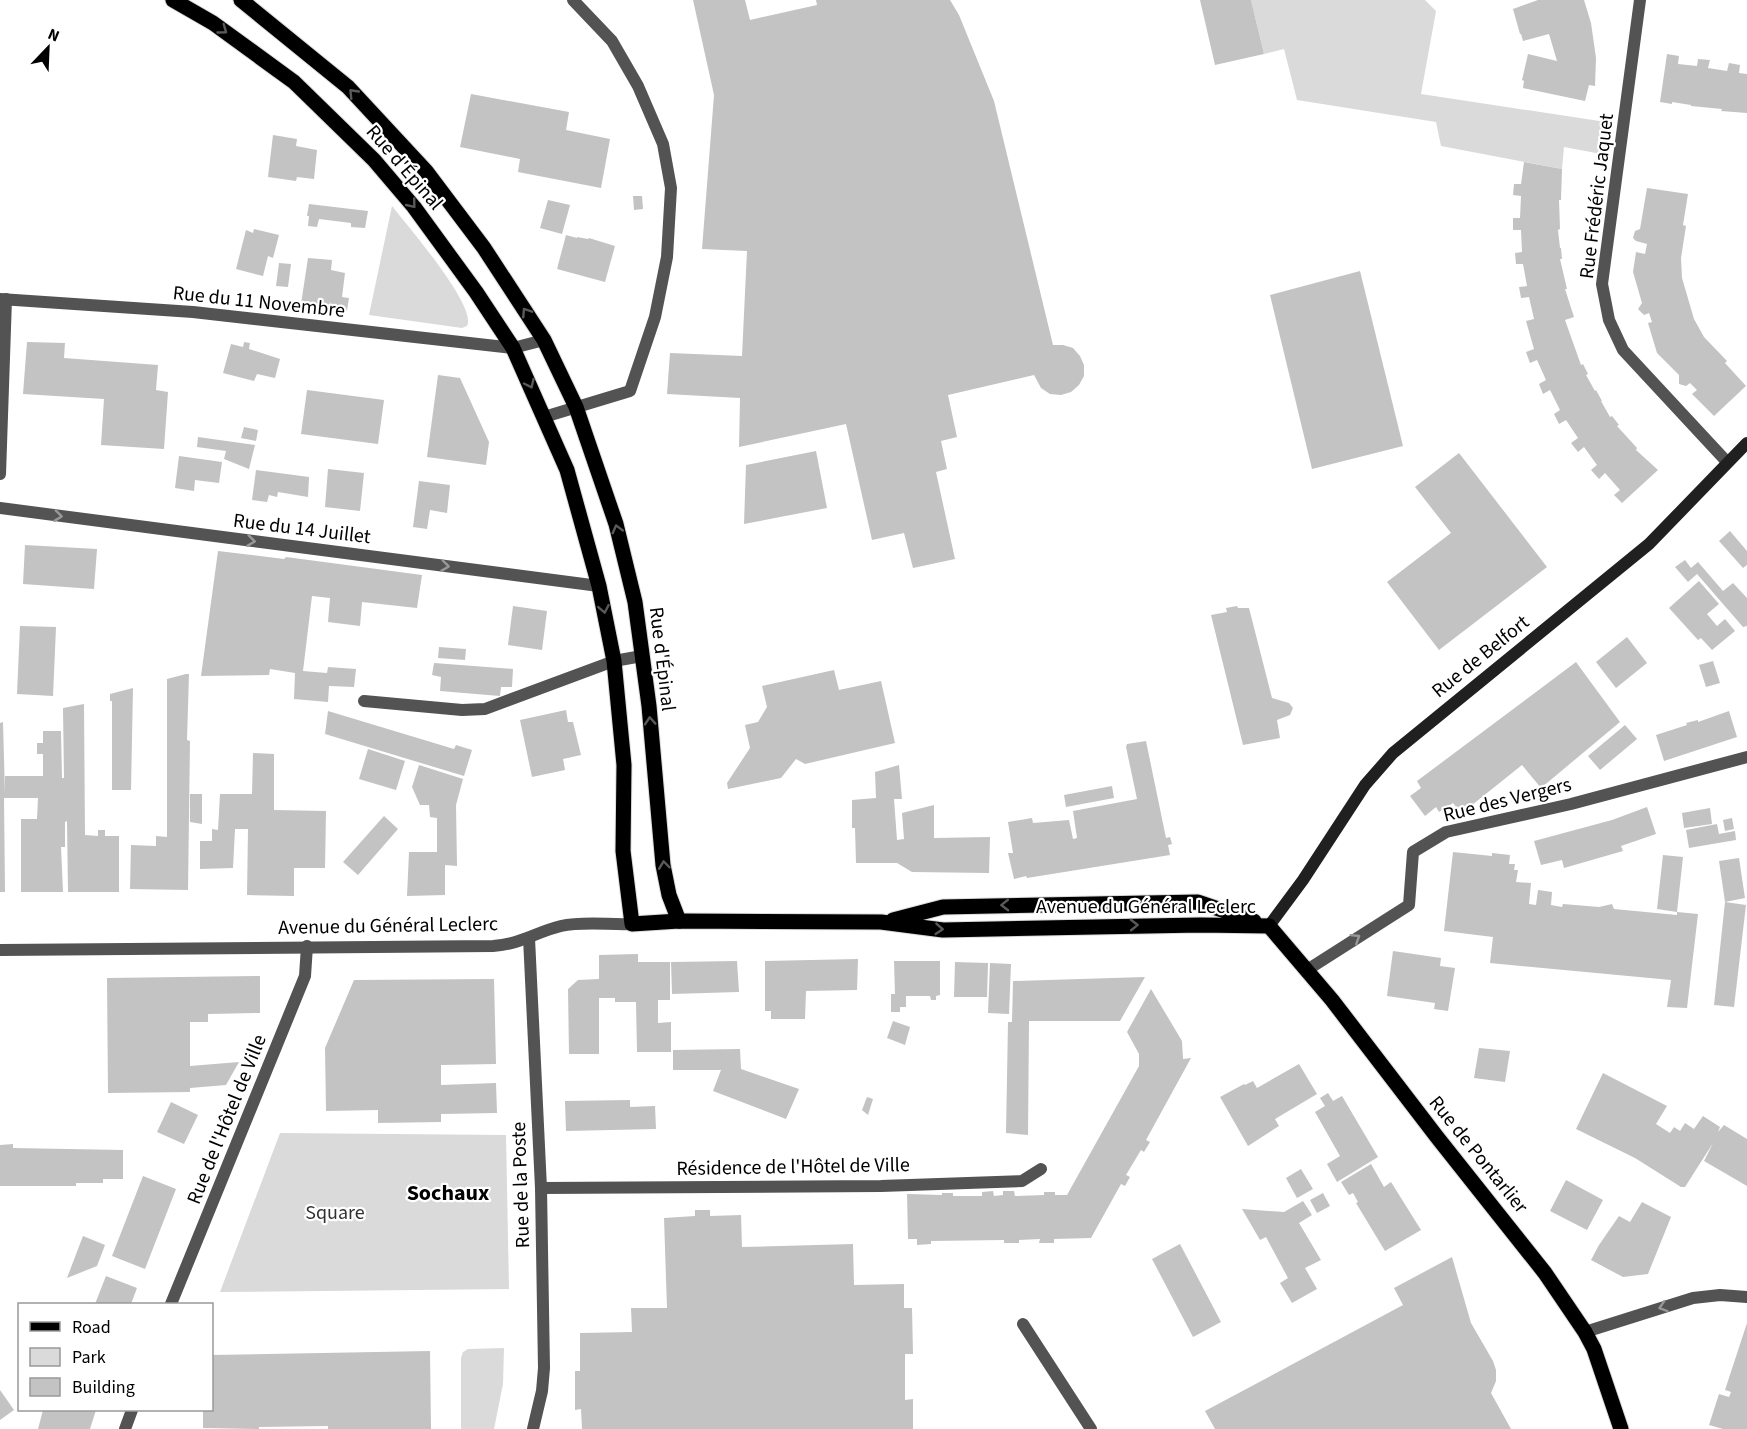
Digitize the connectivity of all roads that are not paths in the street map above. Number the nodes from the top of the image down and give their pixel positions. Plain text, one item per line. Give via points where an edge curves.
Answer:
1 (173, 0) edge
2 (241, 0) edge
3 (573, 0) edge
4 (1640, 0) edge
5 (3, 299) edge
6 (544, 340) junction
7 (513, 348) junction
8 (576, 407) junction
9 (544, 417) junction
10 (1747, 443) edge
11 (1727, 462) junction
12 (0, 474) edge
13 (0, 508) edge
14 (599, 586) junction
15 (642, 656) junction
16 (614, 662) junction
17 (364, 701) dead end
18 (1747, 757) edge
19 (679, 921) junction
20 (881, 922) junction
21 (632, 924) junction
22 (1269, 926) junction
23 (529, 938) junction
24 (307, 946) junction
25 (0, 950) edge
26 (1307, 970) junction
27 (1041, 1169) dead end
28 (541, 1188) junction
29 (1747, 1297) edge
30 (172, 1303) edge
31 (1023, 1324) dead end
32 (1585, 1332) junction
33 (132, 1411) edge
34 (124, 1429) edge
35 (533, 1429) edge
36 (1091, 1429) edge
37 (1621, 1429) edge

1 -> 7 main road, Rue d'Épinal via 213,23 294,82 374,160 414,207
6 -> 2 main road, Rue d'Épinal via 484,248 426,171 348,87
3 - 8 street via 612,41 638,86 663,144 671,188 667,257 655,317 630,391
4 - 11 street, Rue Frédéric Jaquet via 1602,284 1609,320 1623,350
5 - 7 street, Rue du 11 Novembre via 193,312
5 - 12 street
6 - 7 street
6 - 8 main road, Rue d'Épinal
7 -> 9 main road, Rue d'Épinal
8 - 9 street
15 -> 8 main road, Rue d'Épinal via 635,602 616,524
9 - 14 main road, Rue d'Épinal via 567,470
10 - 11 main road, Rue de Belfort
11 - 22 main road, Rue de Belfort via 1648,544 1393,753 1365,785
13 -> 14 street, Rue du 14 Juillet
14 -> 16 main road, Rue d'Épinal
15 - 16 street
19 -> 15 main road, Rue d'Épinal via 663,865
16 - 17 street via 484,709
16 - 21 main road, Rue d'Épinal via 624,765 622,851
26 -> 18 street, Rue des Vergers via 1409,905 1413,852 1446,832 1571,804
19 - 20 main road, Avenue du Général Leclerc
19 - 21 main road, Avenue du Général Leclerc
20 -> 22 main road, Avenue du Général Leclerc via 943,930
22 -> 20 main road, Avenue du Général Leclerc via 1198,902 944,907
21 - 23 street, Avenue du Général Leclerc via 569,925
22 - 26 main road, Rue de Pontarlier
23 - 24 street, Avenue du Général Leclerc via 493,946
23 - 28 street, Rue de la Poste
24 - 25 street, Avenue du Général Leclerc
24 - 30 street, Rue de l'Hôtel de Ville via 305,976
26 - 32 main road, Rue de Pontarlier via 1510,1227
27 - 28 street, Résidence de l'Hôtel de Ville via 1022,1181 1010,1182
28 - 35 street, Rue de la Poste via 544,1368
29 -> 32 street via 1693,1298
31 - 36 street
32 - 37 main road, Rue de Pontarlier
33 - 34 street

